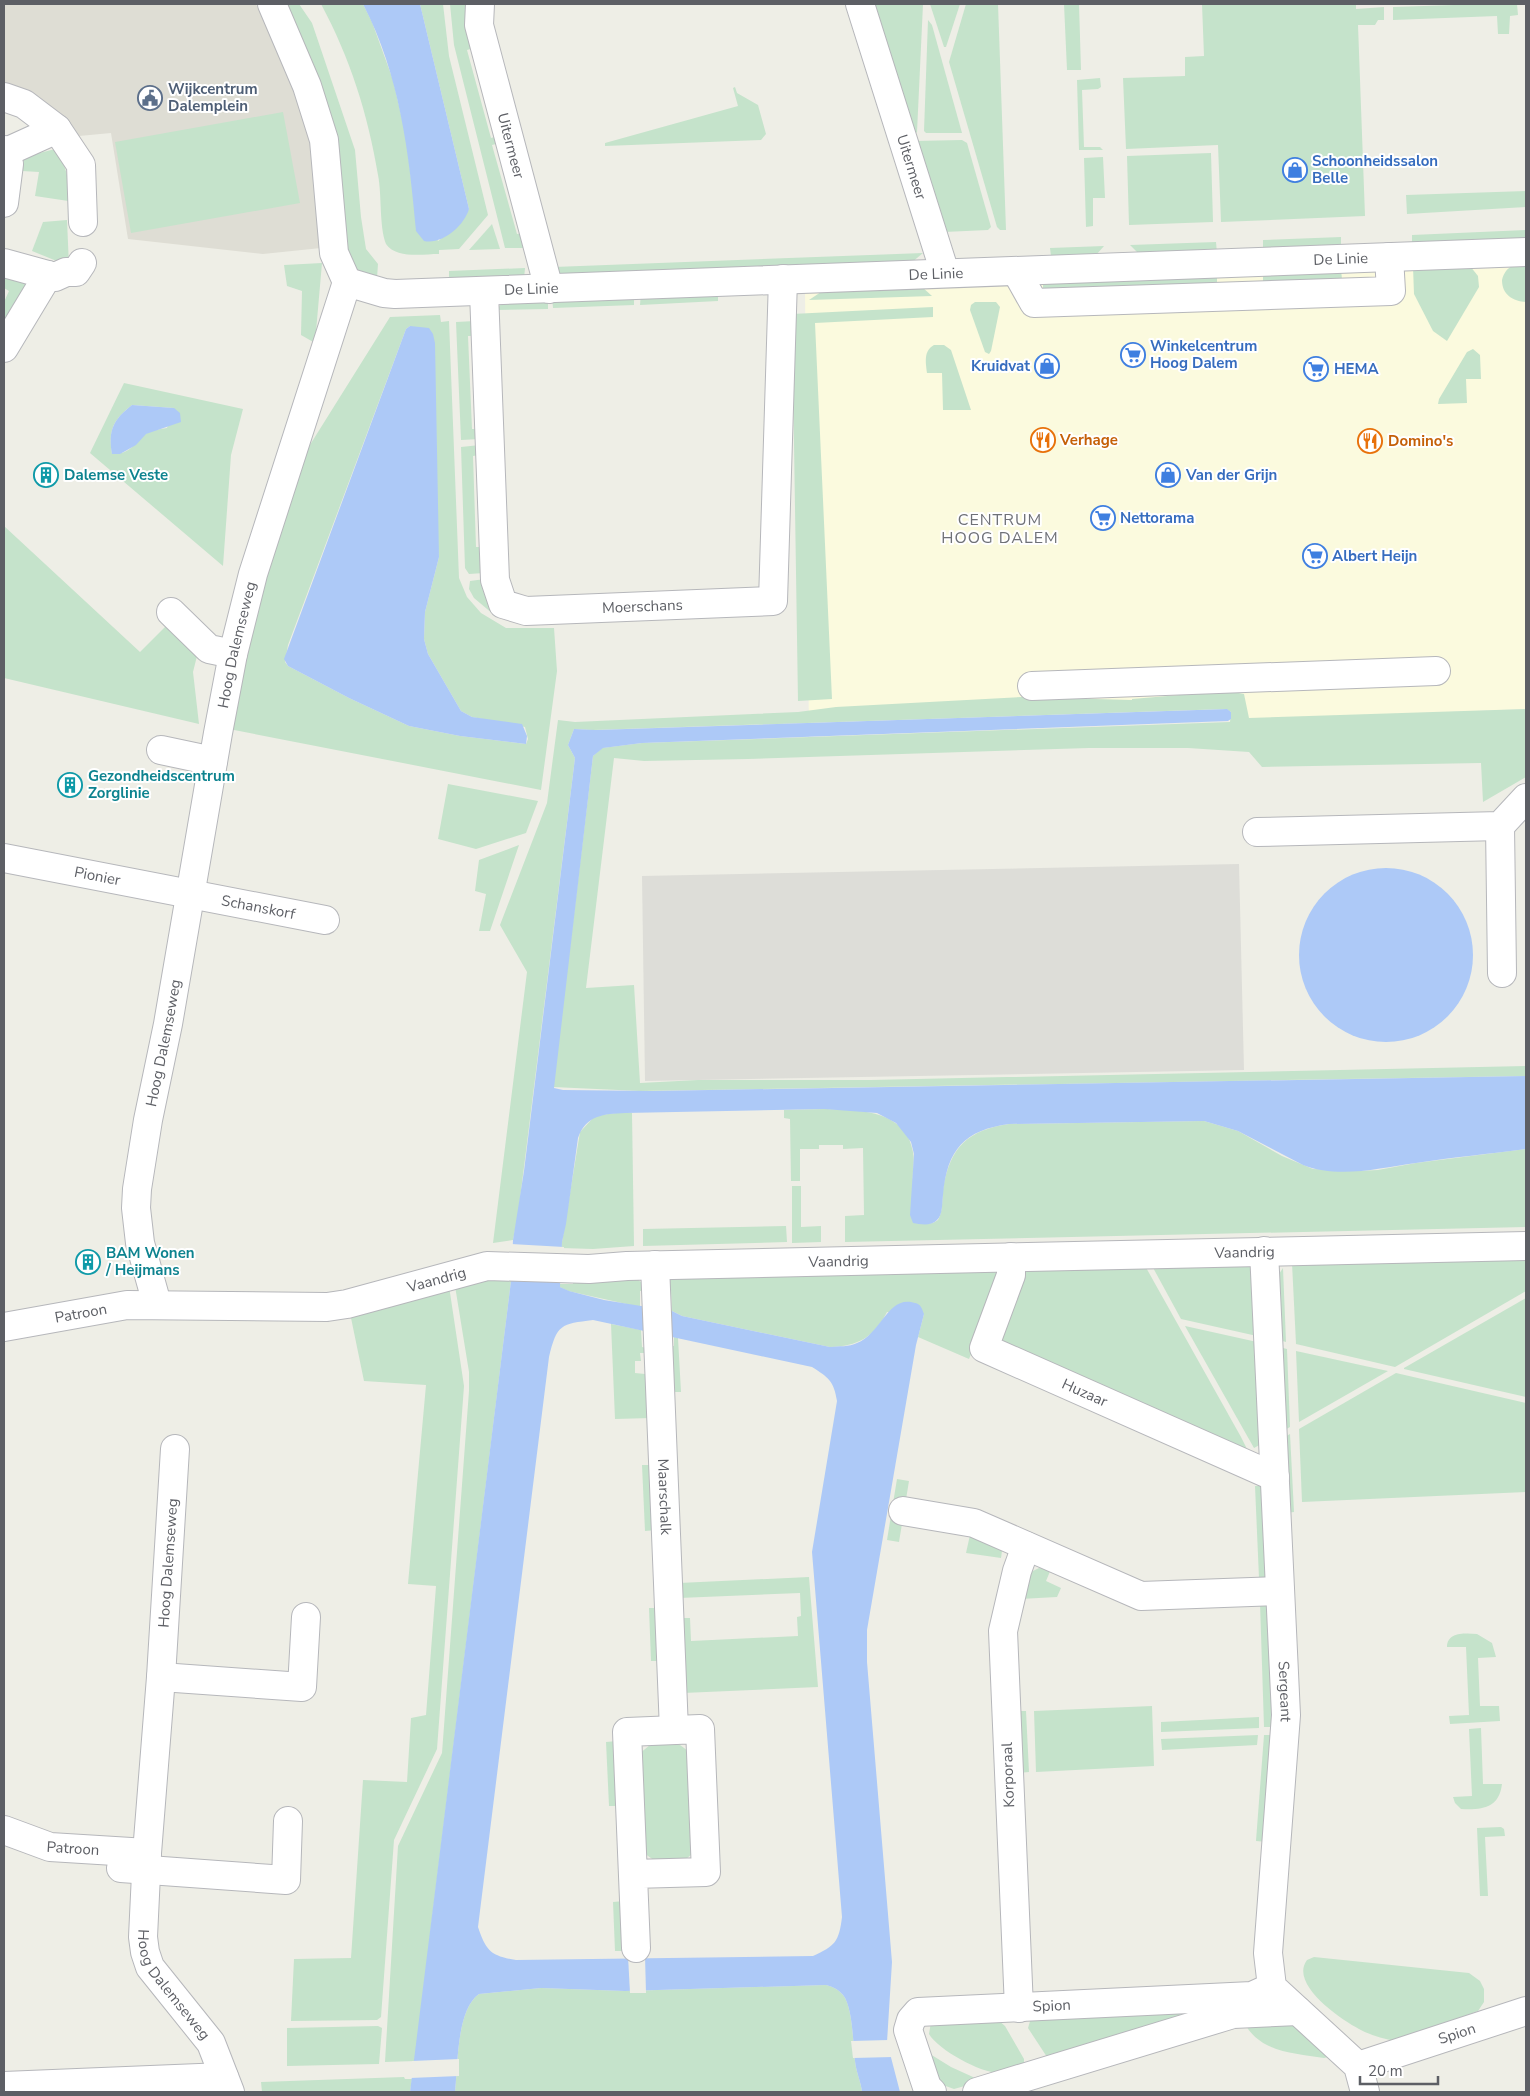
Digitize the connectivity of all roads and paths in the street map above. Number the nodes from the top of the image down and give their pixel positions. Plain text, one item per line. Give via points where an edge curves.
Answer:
1 (272, 4) edge
2 (480, 4) edge
3 (860, 4) edge
4 (4, 97) edge
5 (57, 129) junction
6 (4, 152) edge
7 (4, 203) edge
8 (83, 222) dead end
9 (1526, 252) edge
10 (4, 263) edge
11 (82, 263) dead end
12 (945, 273) junction
13 (48, 275) junction
14 (782, 279) junction
15 (347, 282) junction
16 (549, 289) junction
17 (484, 292) junction
18 (4, 348) edge
19 (172, 612) dead end
20 (233, 654) junction
21 (1436, 671) dead end
22 (1032, 686) dead end
23 (161, 750) dead end
24 (213, 761) junction
25 (1526, 798) edge
26 (1500, 826) junction
27 (1257, 832) dead end
28 (4, 858) edge
29 (190, 894) junction
30 (325, 920) dead end
31 (1502, 973) dead end
32 (1526, 1246) edge
33 (1264, 1251) junction
34 (1012, 1257) junction
35 (655, 1277) junction
36 (157, 1304) junction
37 (4, 1327) edge
38 (175, 1449) dead end
39 (1275, 1477) junction
40 (903, 1511) dead end
41 (1026, 1546) junction
42 (1280, 1591) junction
43 (306, 1617) dead end
44 (161, 1677) junction
45 (674, 1730) junction
46 (288, 1821) dead end
47 (4, 1830) edge
48 (138, 1864) junction
49 (633, 1874) junction
50 (636, 1948) dead end
51 (1272, 1987) junction
52 (1019, 2008) junction
53 (1298, 2011) junction
54 (1526, 2011) edge
55 (1358, 2066) junction
56 (227, 2084) edge
57 (1032, 2084) edge
58 (4, 2086) edge
59 (932, 2092) edge
60 (977, 2092) edge
61 (1365, 2092) edge

1 - 15 street via 324,140 334,253
2 - 16 street, Uitermeer via 478,24
3 - 12 street, Uitermeer
4 - 5 street via 24,104
5 - 6 street
5 - 8 street via 81,165
6 - 7 street via 9,164
9 - 12 street, De Linie
10 - 13 street
11 - 13 street via 76,272 55,277
12 - 14 street, De Linie
13 - 18 street
14 - 16 street, De Linie
14 - 17 street, Moerschans via 773,602 526,611 503,604 495,580
15 - 17 street, De Linie via 395,294
15 - 20 street, Hoog Dalemseweg via 253,574
16 - 17 street, De Linie
19 - 20 street via 209,649
20 - 24 street, Hoog Dalemseweg
21 - 22 street
23 - 24 street
24 - 29 street, Hoog Dalemseweg
25 - 26 street
26 - 27 street
26 - 31 street
28 - 29 street, Pionier
29 - 30 street, Schanskorf
29 - 36 street, Hoog Dalemseweg via 137,1188 139,1234
32 - 33 street, Vaandrig
33 - 34 street, Vaandrig
33 - 39 street, Sergeant
34 - 35 street, Vaandrig
34 - 39 street, Huzaar via 1011,1275 984,1348
35 - 36 street, Vaandrig via 495,1265 327,1307
35 - 45 street, Maarschalk
36 - 37 street, Patroon via 127,1305
38 - 44 street, Hoog Dalemseweg
39 - 42 street, Sergeant
40 - 41 street via 974,1523
41 - 42 street via 1141,1596
41 - 52 street, Korporaal via 1003,1631
42 - 51 street, Sergeant via 1286,1722 1268,1953
43 - 44 street via 302,1687
44 - 48 street, Hoog Dalemseweg
45 - 49 street via 627,1732
45 - 49 street via 700,1728 706,1872
46 - 48 street via 286,1880
47 - 48 street, Patroon via 50,1847
48 - 56 street, Hoog Dalemseweg via 143,1937 150,1967 211,2043
49 - 50 street
51 - 52 street, Spion via 1252,1996
51 - 53 street
52 - 59 street, Spion via 918,2012 908,2030 927,2087
53 - 55 street
53 - 57 street via 1233,2014
54 - 55 street, Spion
55 - 61 street
56 - 58 street
57 - 60 street

